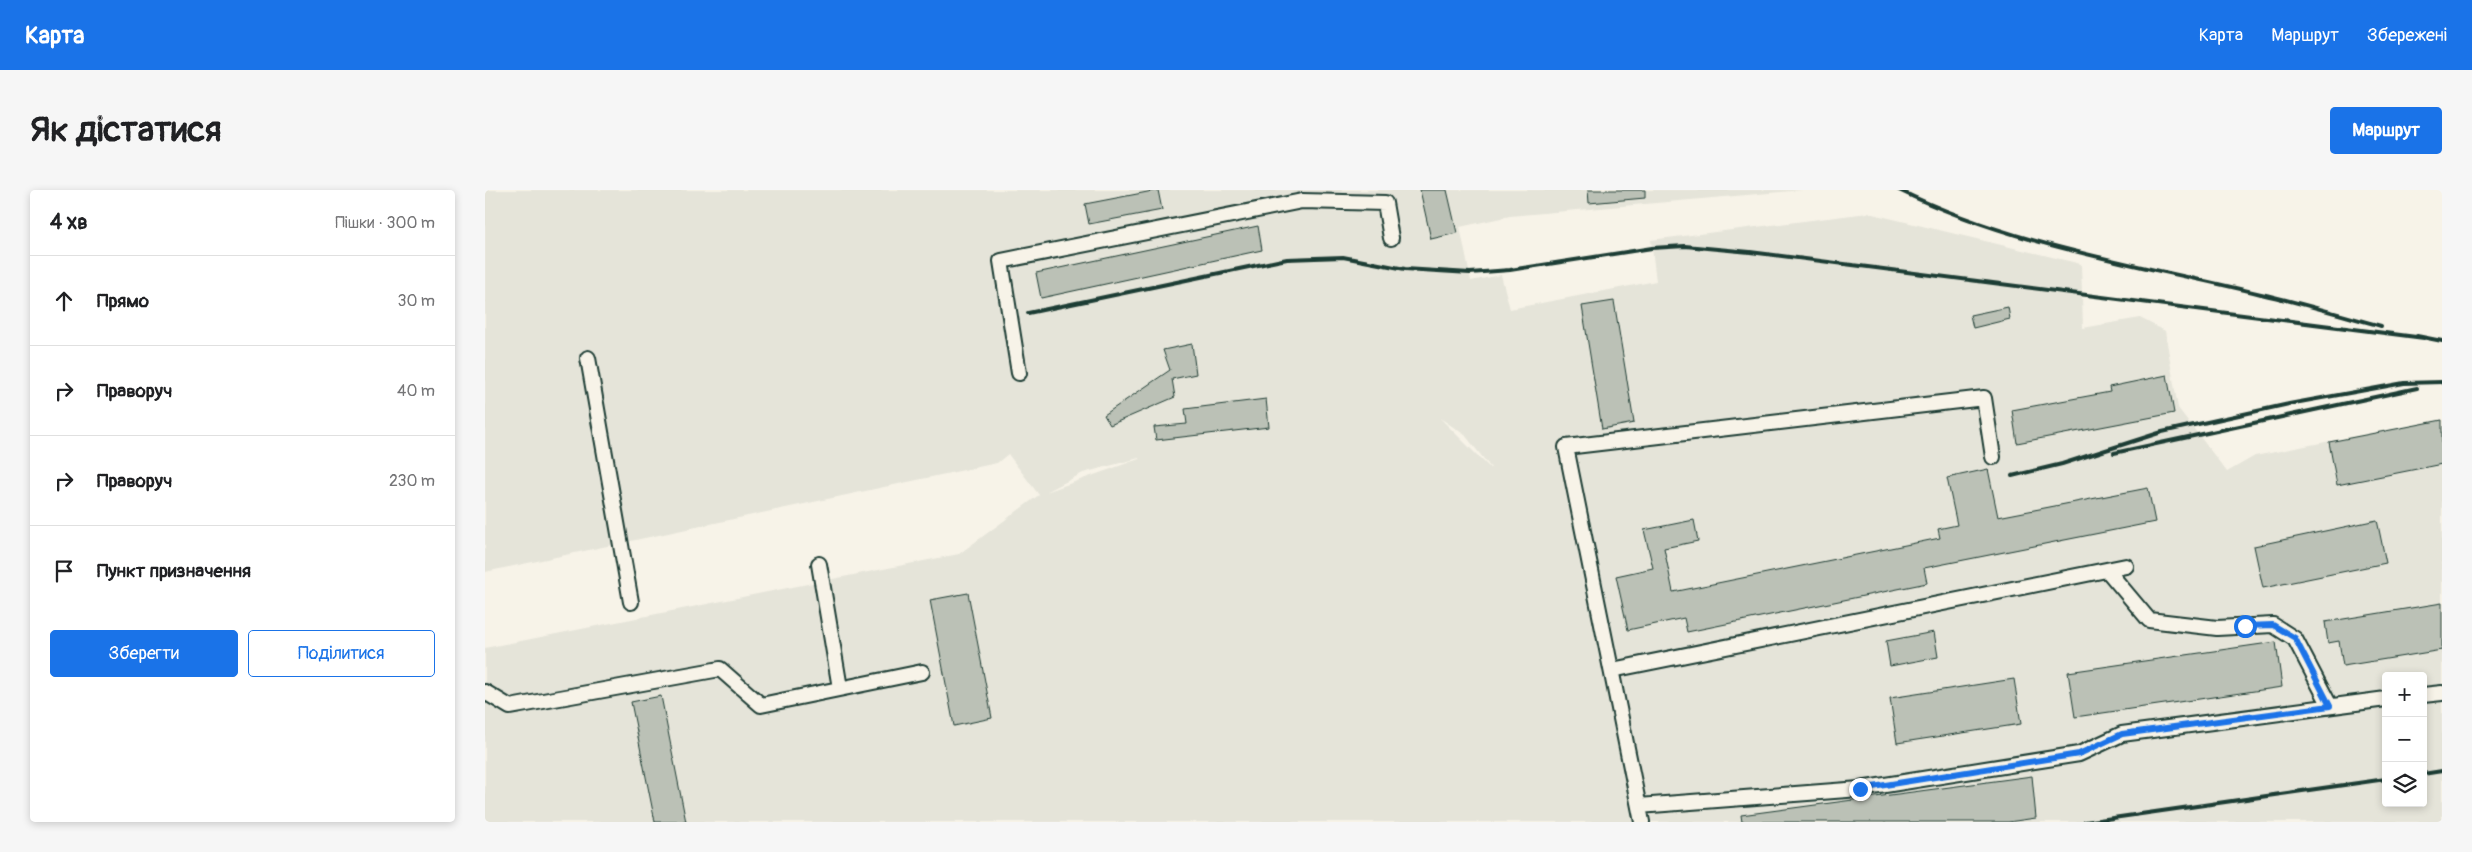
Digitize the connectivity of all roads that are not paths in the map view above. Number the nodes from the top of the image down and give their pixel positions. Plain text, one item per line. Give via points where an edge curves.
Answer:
1 (1391, 238) dead end
2 (587, 358) dead end
3 (1019, 373) dead end
4 (1993, 457) dead end
5 (819, 564) dead end
6 (2126, 566) dead end
7 (2107, 570) junction
8 (631, 602) dead end
9 (1612, 670) junction
10 (922, 672) dead end
11 (840, 688) junction
12 (485, 692) edge
13 (2442, 693) edge
14 (2427, 695) edge
15 (2382, 700) edge
16 (2330, 706) junction
17 (1639, 806) junction
18 (1642, 822) edge

1 - 3 lane via 1385,203 1302,201 1001,261
2 - 8 lane
4 - 9 lane via 1984,398 1566,448
5 - 11 lane
6 - 7 lane
7 - 9 lane
7 - 16 lane via 2149,620 2217,628 2273,625 2295,638
9 - 17 lane
10 - 11 lane
11 - 12 lane via 761,705 720,669 510,707
13 - 14 lane
15 - 16 lane
16 - 17 lane via 2122,734 2079,754 1860,789
17 - 18 lane

